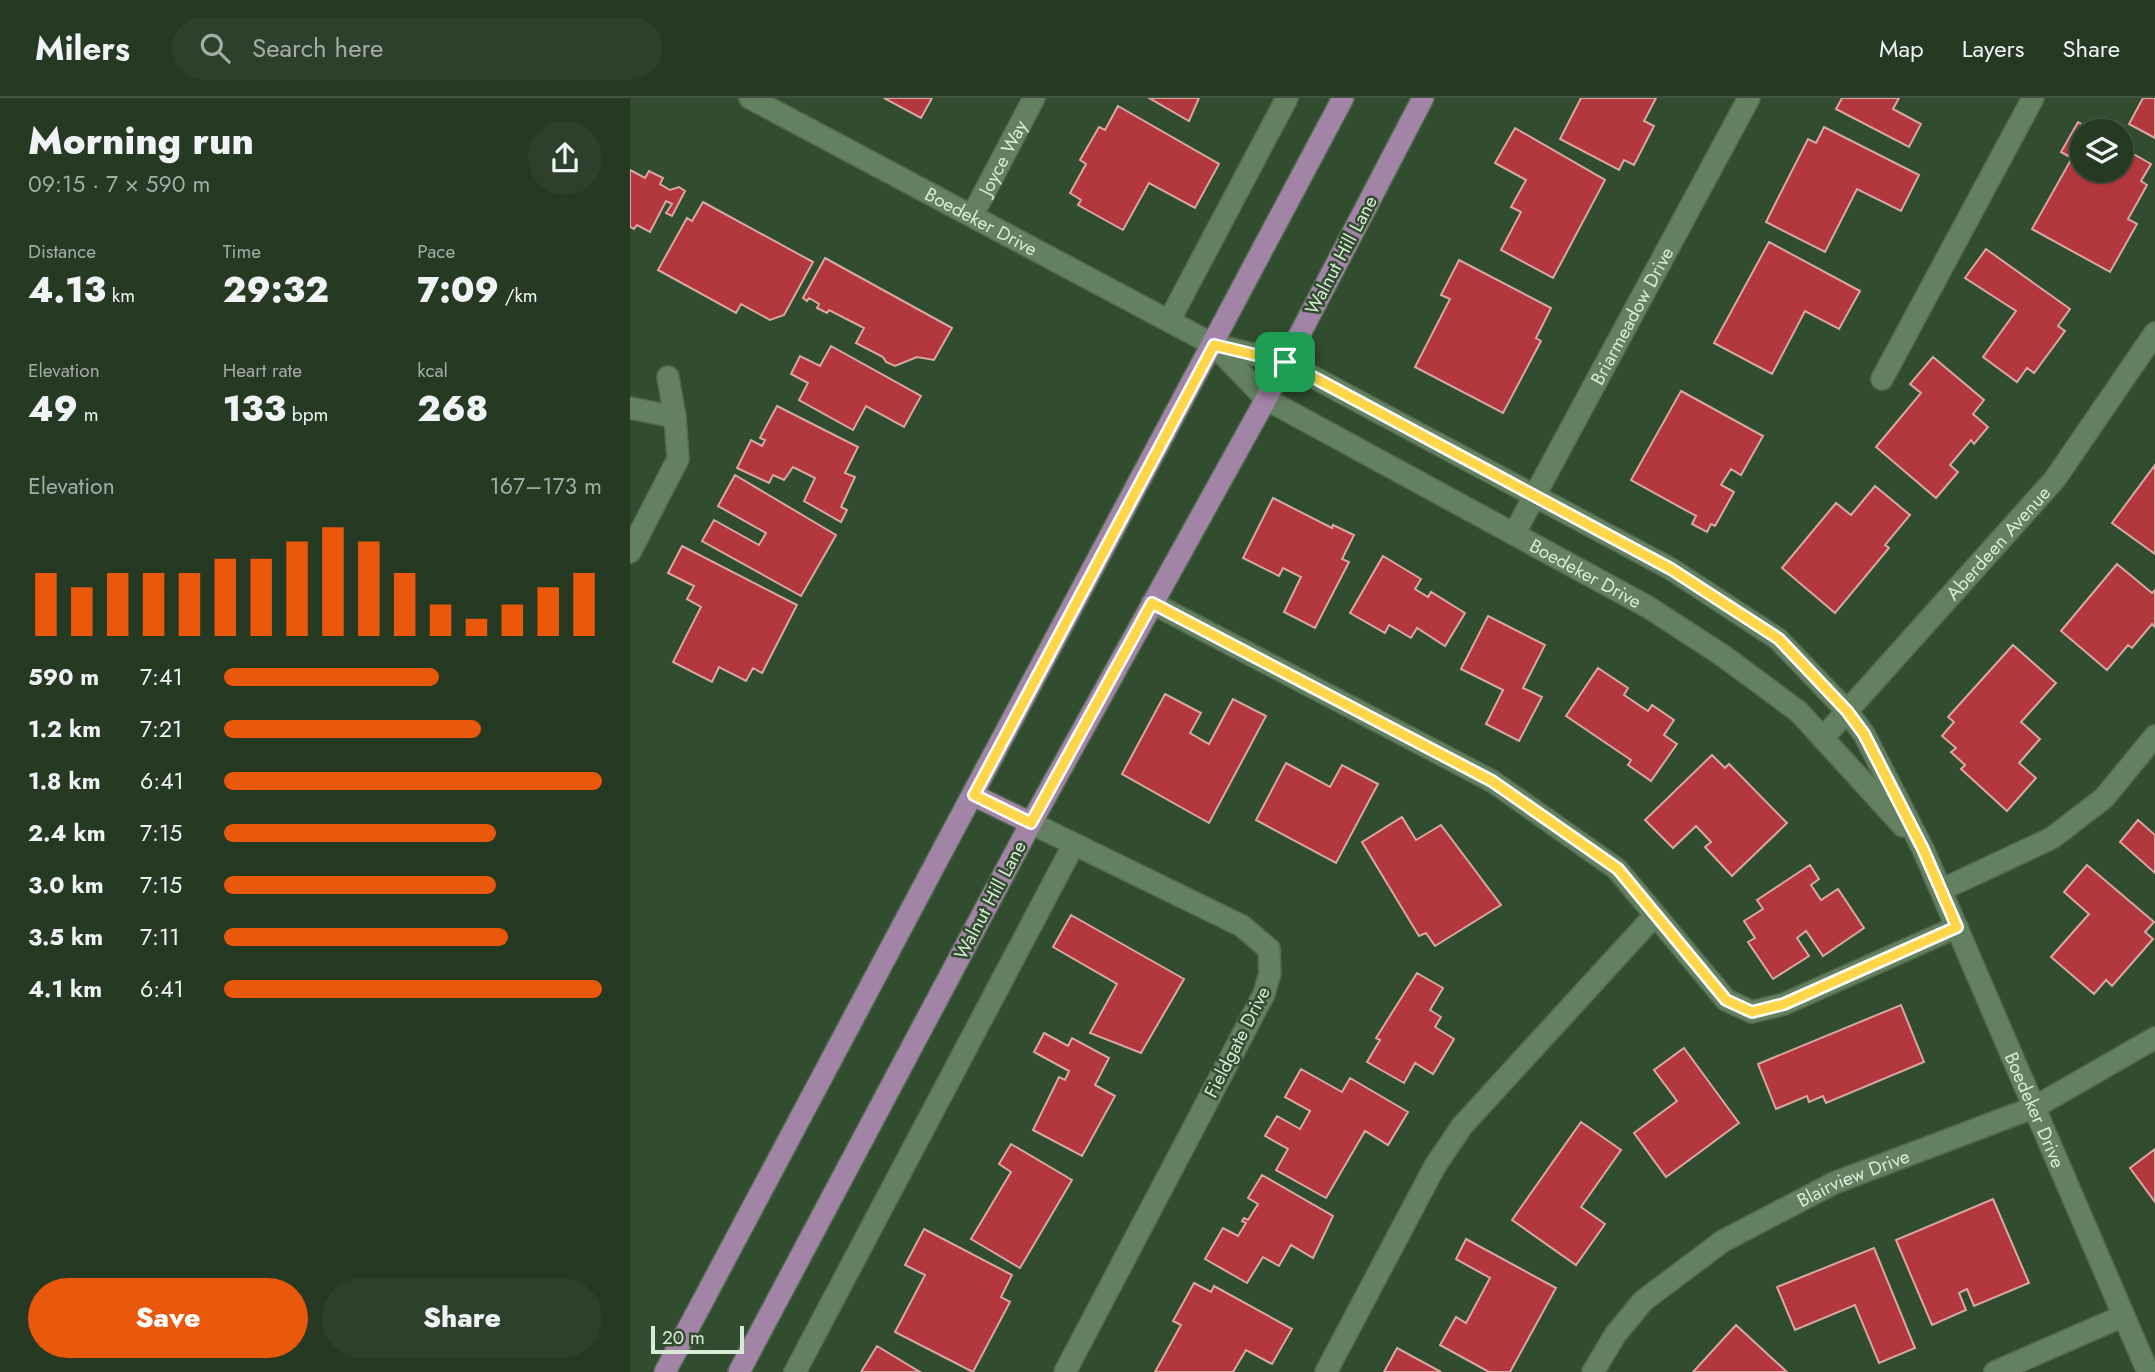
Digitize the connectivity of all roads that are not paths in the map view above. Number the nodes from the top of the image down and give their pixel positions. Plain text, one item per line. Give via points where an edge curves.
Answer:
1 (1034, 98) edge
2 (1287, 98) edge
3 (1343, 98) edge
4 (1423, 98) edge
5 (1749, 98) edge
6 (2033, 98) edge
7 (759, 100) edge
8 (972, 216) junction
9 (1169, 321) junction
10 (2155, 333) edge
11 (1214, 345) junction
12 (1285, 362) junction
13 (668, 377) dead end
14 (1882, 379) dead end
15 (1266, 399) junction
16 (630, 408) edge
17 (676, 417) junction
18 (1534, 496) junction
19 (1514, 534) junction
20 (630, 552) edge
21 (1152, 603) junction
22 (1847, 711) junction
23 (2155, 736) edge
24 (1823, 738) junction
25 (974, 795) junction
26 (1031, 823) junction
27 (1074, 844) junction
28 (1923, 849) junction
29 (1941, 890) junction
30 (1655, 915) junction
31 (1957, 927) junction
32 (2155, 1038) edge
33 (2035, 1107) junction
34 (2123, 1316) junction
35 (665, 1372) edge
36 (738, 1372) edge
37 (795, 1372) edge
38 (1065, 1372) edge
39 (1326, 1372) edge
40 (1593, 1372) edge
41 (1996, 1372) edge
42 (2148, 1372) edge

1 - 8 street, Joyce Way
2 - 9 street
3 - 11 main road
4 - 12 main road, Walnut Hill Lane
5 - 18 street, Briarmeadow Drive
6 - 14 street
7 - 8 street, Boedeker Drive
8 - 9 street, Boedeker Drive
9 - 11 street, Boedeker Drive
10 - 22 street, Aberdeen Avenue via 2055,479
11 - 12 street, Boedeker Drive
11 - 15 street, Boedeker Drive
11 - 25 main road
12 - 15 main road, Walnut Hill Lane
12 - 18 street, Boedeker Drive
13 - 17 street
15 - 19 street, Boedeker Drive
15 - 21 main road, Walnut Hill Lane
16 - 17 street
17 - 20 street via 678,459
18 - 19 street, Briarmeadow Drive
18 - 22 street, Boedeker Drive via 1671,569 1779,639
19 - 24 street, Boedeker Drive via 1648,607 1722,654 1799,712
21 - 26 main road, Walnut Hill Lane
21 - 30 street via 1492,781 1618,869
22 - 24 street, Aberdeen Avenue
22 - 28 street, Boedeker Drive via 1864,734
23 - 29 street via 2104,798 2052,838
24 - 28 street, Boedeker Drive
25 - 26 main road
25 - 35 main road
26 - 27 street, Fieldgate Drive
26 - 36 main road, Walnut Hill Lane
27 - 37 street
27 - 38 street, Fieldgate Drive via 1242,926 1269,949 1270,974 1264,994
28 - 29 street, Boedeker Drive
29 - 31 street, Boedeker Drive
30 - 31 street via 1726,1000 1752,1012 1784,1004
30 - 39 street via 1462,1126 1435,1166
31 - 33 street, Boedeker Drive
32 - 33 street, Blairview Drive
33 - 34 street, Boedeker Drive
33 - 40 street, Blairview Drive via 1834,1183 1723,1241 1643,1301
34 - 41 street
34 - 42 street, Boedeker Drive

